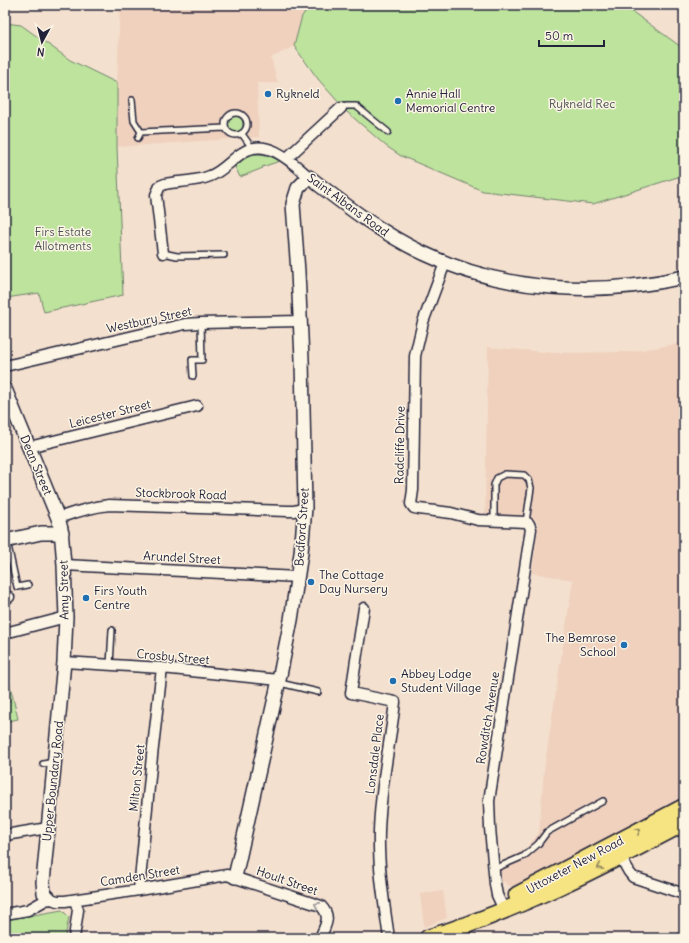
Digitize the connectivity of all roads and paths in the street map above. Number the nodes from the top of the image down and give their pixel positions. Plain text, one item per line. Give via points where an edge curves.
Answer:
1 (132, 100) dead end
2 (340, 108) joint
3 (225, 128) junction
4 (141, 132) junction
5 (388, 132) dead end
6 (242, 134) junction
7 (138, 138) dead end
8 (252, 148) junction
9 (287, 158) junction
10 (309, 177) junction
11 (163, 253) joint
12 (224, 255) dead end
13 (445, 263) junction
14 (684, 277) edge
15 (301, 321) junction
16 (201, 323) junction
17 (5, 366) edge
18 (193, 376) dead end
19 (5, 389) edge
20 (197, 406) dead end
21 (29, 447) junction
22 (305, 508) junction
23 (58, 518) junction
24 (494, 520) junction
25 (529, 526) junction
26 (62, 533) junction
27 (6, 541) edge
28 (64, 565) junction
29 (298, 577) junction
30 (28, 585) dead end
31 (364, 608) dead end
32 (66, 617) junction
33 (112, 630) dead end
34 (5, 633) edge
35 (64, 662) junction
36 (110, 665) junction
37 (162, 668) junction
38 (279, 681) junction
39 (318, 692) dead end
40 (603, 801) dead end
41 (684, 807) edge
42 (684, 823) edge
43 (48, 828) junction
44 (5, 834) edge
45 (617, 851) junction
46 (494, 869) junction
47 (235, 877) junction
48 (139, 890) junction
49 (684, 894) edge
50 (49, 898) junction
51 (75, 900) junction
52 (502, 907) junction
53 (5, 914) edge
54 (463, 931) edge
55 (74, 938) edge
56 (320, 938) edge
57 (389, 938) edge
58 (428, 938) edge

1 - 4 lane via 134,121
2 - 5 lane via 356,106
2 - 9 street
3 - 4 lane
3 - 6 lane via 232,135
3 - 6 lane via 225,120 230,114 241,114 247,124
4 - 7 lane
6 - 8 lane
8 - 9 street, Saint Albans Road via 268,149
8 - 11 street via 209,176 160,186 156,195
9 - 10 street, Saint Albans Road
10 - 13 street, Saint Albans Road via 363,218 400,241
10 - 15 street, Bedford Street via 298,188 294,204
11 - 12 lane via 177,256
13 - 14 street, Saint Albans Road via 507,281 561,289 625,286
13 - 24 street, Radcliffe Drive via 423,322 415,356 411,504 419,509 478,520
15 - 16 street, Westbury Street
15 - 22 street, Bedford Street
16 - 17 street, Westbury Street via 185,324
16 - 18 lane via 202,360 192,360
19 - 21 street, Dean Street
20 - 21 street, Leicester Street
21 - 23 street, Dean Street
22 - 23 street, Stockbrook Road via 288,511 109,505 96,506
22 - 29 street, Bedford Street
23 - 26 street, Amy Street
24 - 25 street, Radcliffe Drive
24 - 25 lane via 494,485 497,478 505,474 524,475 529,480 531,488
25 - 46 street, Rowditch Avenue via 489,797
26 - 27 street
26 - 28 street, Amy Street
27 - 30 lane via 17,588
28 - 29 street, Arundel Street
28 - 32 street, Amy Street
29 - 38 street, Bedford Street
31 - 57 street, Lonsdale Place via 352,693 395,702 379,833
32 - 34 street
32 - 35 street, Amy Street
33 - 36 lane
35 - 36 street, Crosby Street
35 - 43 street, Upper Boundary Road via 49,763
36 - 37 street, Crosby Street
37 - 38 street, Crosby Street
37 - 48 street, Milton Street
38 - 39 lane
38 - 47 street, Bedford Street
40 - 46 lane via 547,832 524,856
45 -> 41 main road, Uttoxeter New Road
42 - 45 main road, Uttoxeter New Road
43 - 44 street
43 - 50 street, Upper Boundary Road via 43,882 44,893
45 - 49 street via 633,877
45 - 52 main road, Uttoxeter New Road
46 - 52 street, Rowditch Avenue via 495,889
47 - 48 street, Camden Street via 227,875
56 -> 47 street, Hoult Street via 327,918 321,906
48 - 51 street, Camden Street
50 - 51 street, Camden Street via 57,901
50 - 53 street via 28,910
51 - 55 street via 78,910
52 - 54 main road, Uttoxeter New Road
54 - 58 main road, Uttoxeter New Road

